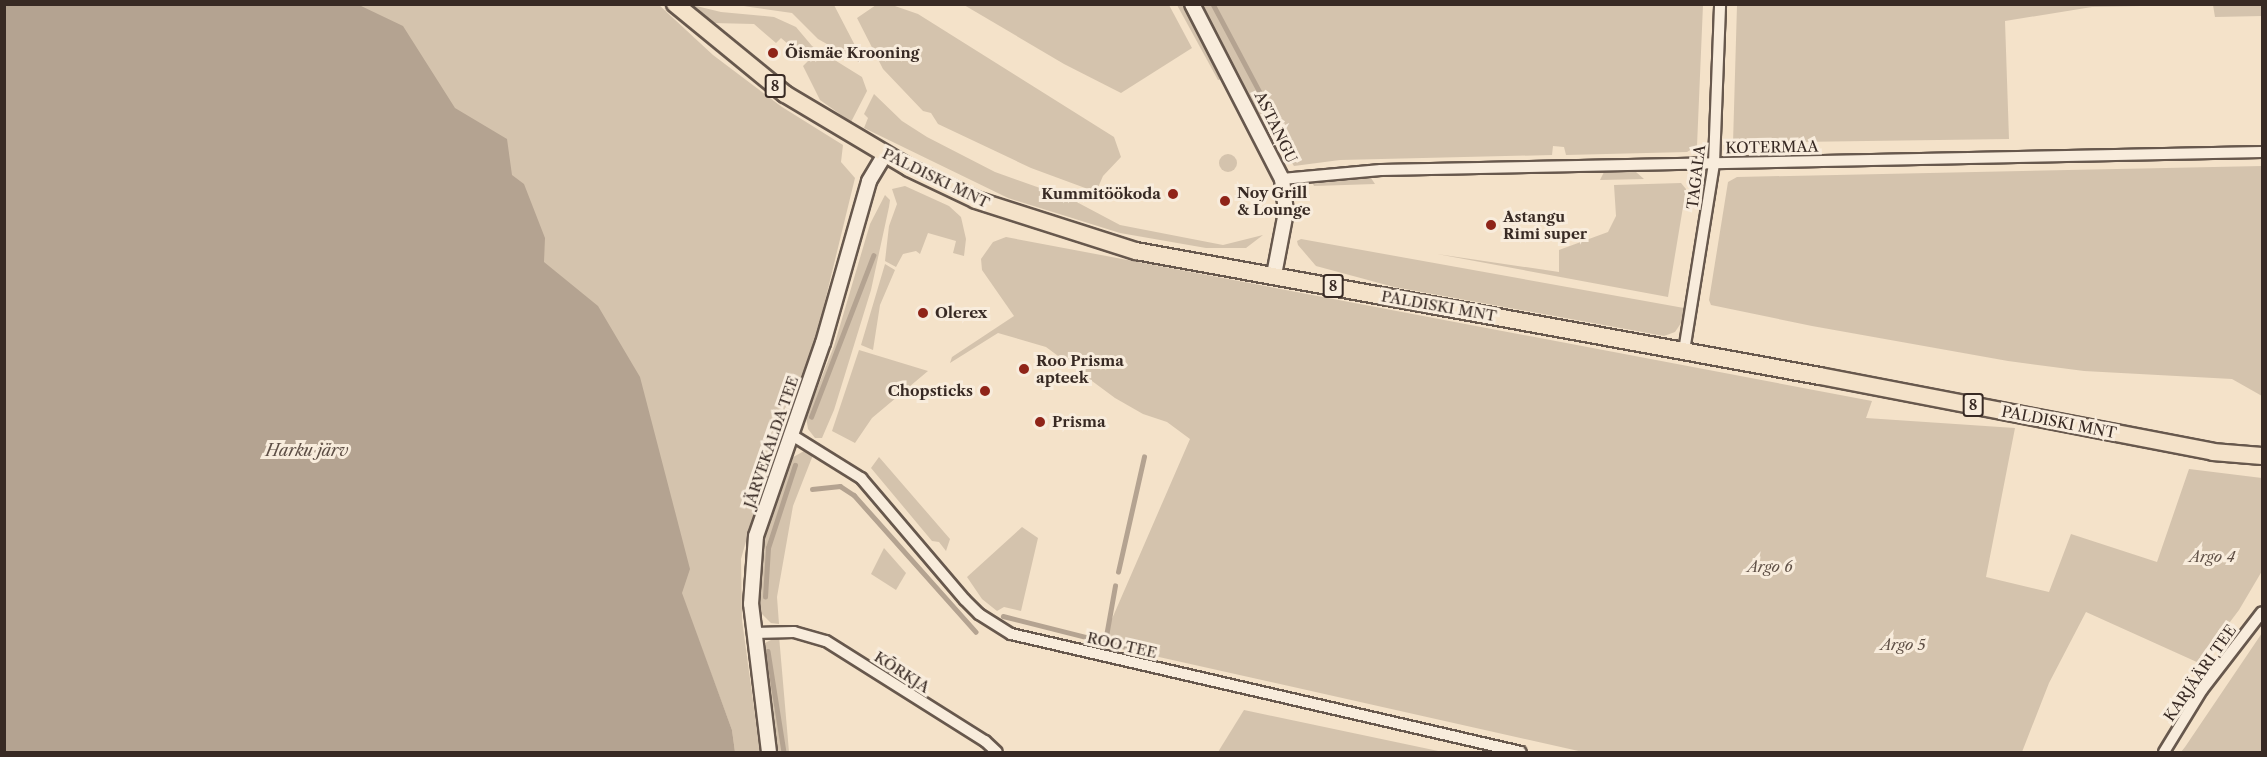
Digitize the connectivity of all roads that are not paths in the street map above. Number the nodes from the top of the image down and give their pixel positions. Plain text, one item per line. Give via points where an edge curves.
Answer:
1 (675, 4) edge
2 (1192, 4) edge
3 (1720, 4) edge
4 (2262, 152) edge
5 (885, 154) junction
6 (1714, 163) junction
7 (1282, 179) junction
8 (1274, 275) junction
9 (1684, 351) junction
10 (790, 434) junction
11 (2262, 456) edge
12 (2262, 612) edge
13 (754, 633) junction
14 (769, 753) edge
15 (997, 753) edge
16 (1521, 753) edge
17 (2164, 753) edge

1 - 5 main road, PALDISKI MNT / 8 via 785,94
2 - 7 street, ASTANGU
3 - 6 street, TAGALA
4 - 6 street, KOTERMAA
5 - 8 main road, PALDISKI MNT / 8 via 976,200 1061,230 1136,251
5 - 10 street, JÄRVEKALDA TEE via 869,181 823,344
6 - 7 street, KOTERMAA via 1358,171
6 - 9 street, TAGALA
7 - 8 street, ASTANGU via 1286,212
8 - 9 main road, PALDISKI MNT / 8
9 - 11 main road, PALDISKI MNT / 8 via 2213,452
10 - 13 street, JÄRVEKALDA TEE via 756,536 750,584
10 - 16 street, ROO TEE via 861,478 965,600 1011,634
12 - 17 street, KARJÄÄRI TEE via 2202,690
13 - 14 street, JÄRVEKALDA TEE
13 - 15 street, KÕRKJA via 784,632 826,641 985,741

